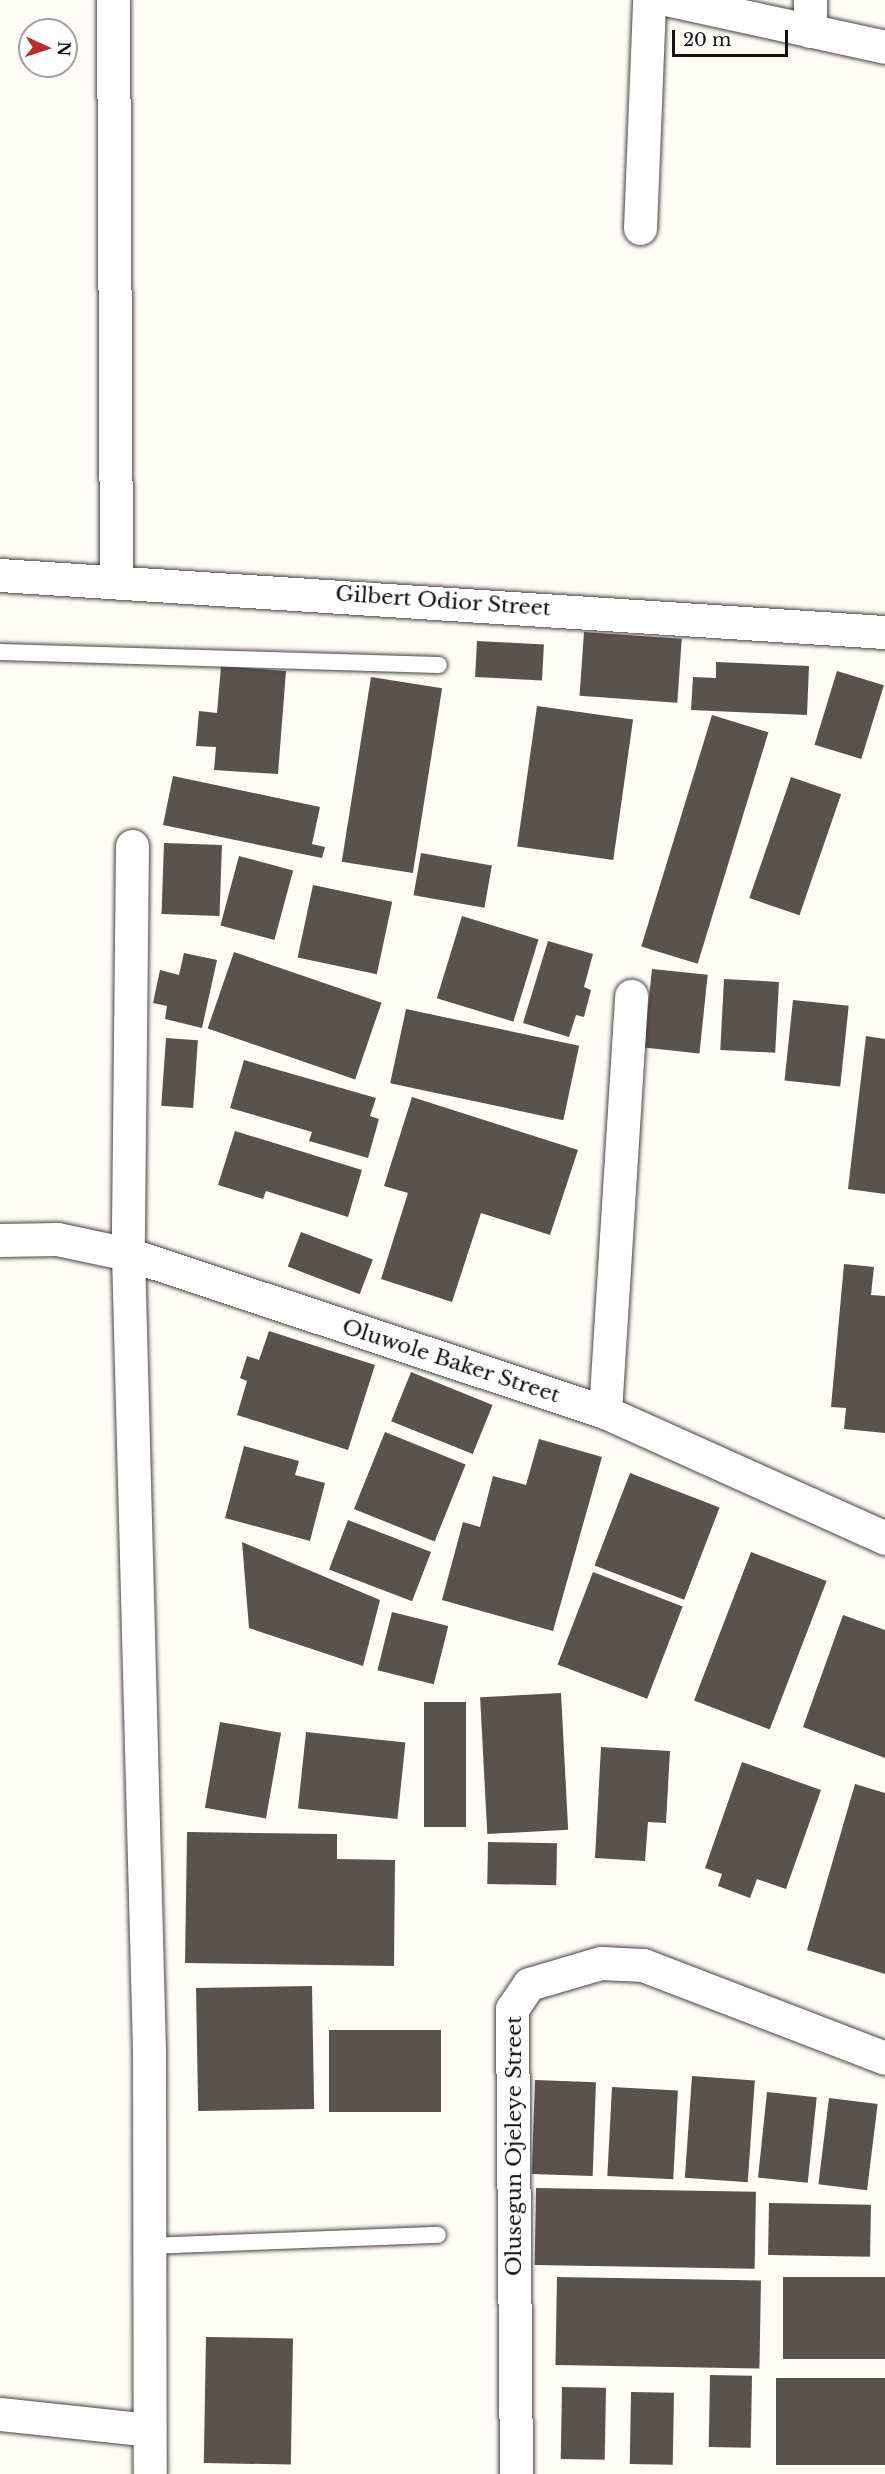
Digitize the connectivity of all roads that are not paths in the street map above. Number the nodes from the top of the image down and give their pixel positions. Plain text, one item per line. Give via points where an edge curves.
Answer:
1 (113, 0) edge
2 (649, 0) edge
3 (670, 0) edge
4 (810, 15) edge
5 (885, 47) edge
6 (640, 228) dead end
7 (0, 575) edge
8 (116, 579) junction
9 (885, 632) edge
10 (0, 652) edge
11 (439, 665) dead end
12 (132, 846) dead end
13 (632, 996) dead end
14 (0, 1240) edge
15 (128, 1254) junction
16 (605, 1412) junction
17 (885, 1538) edge
18 (885, 2058) edge
19 (438, 2235) dead end
20 (149, 2246) junction
21 (0, 2414) edge
22 (149, 2430) junction
23 (150, 2474) edge
24 (516, 2474) edge

1 - 8 street
2 - 6 street
3 - 4 street
4 - 5 street
7 - 8 street, Gilbert Odior Street
8 - 9 street, Gilbert Odior Street
10 - 11 lane
12 - 15 street
13 - 16 street
14 - 15 street, Oluwole Baker Street via 57,1239
15 - 16 street, Oluwole Baker Street
15 - 20 street
16 - 17 street, Oluwole Baker Street
18 - 24 street, Olusegun Ojeleye Street via 643,1965 601,1963 529,1984 512,2009
19 - 20 lane
20 - 22 street
21 - 22 street
22 - 23 street

